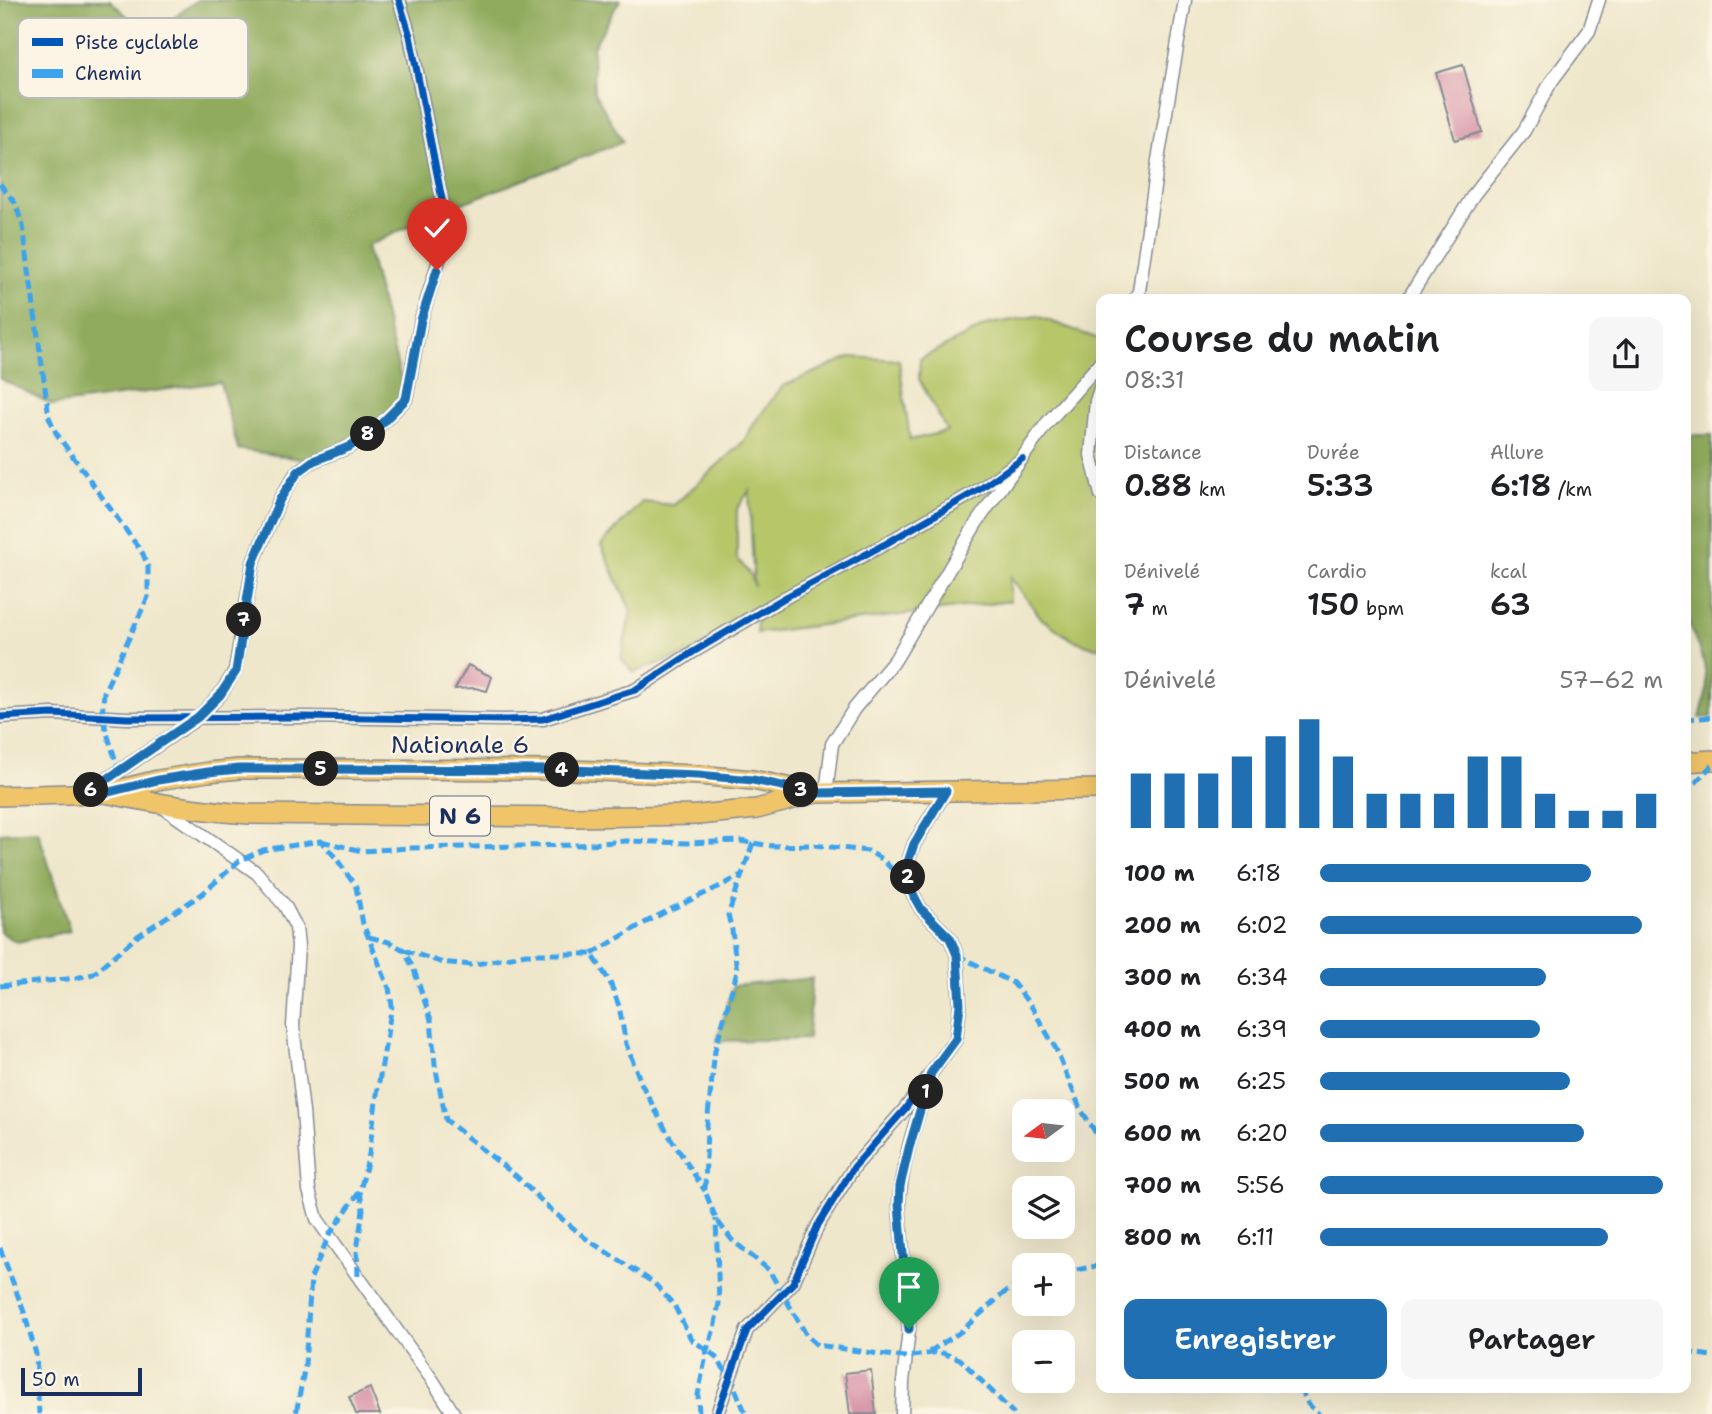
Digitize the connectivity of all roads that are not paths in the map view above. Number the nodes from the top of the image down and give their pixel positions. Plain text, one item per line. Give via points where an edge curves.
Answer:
1 (399, 0) edge
2 (1185, 0) edge
3 (1599, 0) edge
4 (1138, 294) edge
5 (1411, 294) edge
6 (1096, 368) edge
7 (1096, 401) edge
8 (1021, 459) junction
9 (1096, 475) edge
10 (0, 717) edge
11 (198, 717) junction
12 (1712, 760) edge
13 (1691, 762) edge
14 (1096, 789) edge
15 (946, 791) junction
16 (96, 793) junction
17 (821, 793) junction
18 (0, 796) edge
19 (160, 804) junction
20 (931, 1073) junction
21 (454, 1414) edge
22 (718, 1414) edge
23 (902, 1414) edge

1 - 11 street via 448,230 421,320 406,399 349,447 298,472 280,499 253,563 236,671
2 - 4 street
3 - 5 street via 1589,31 1551,82 1524,131 1474,194
6 - 8 street
7 - 9 street via 1091,455
8 - 11 street via 980,489 728,631 635,690 543,719
8 - 17 street via 977,522 895,660 832,744
10 - 11 street
11 - 16 street
12 - 13 main road
14 - 15 main road, Nationale 6 / N 6
15 - 17 main road, Nationale 6 / N 6
15 - 20 street via 914,844 907,865 909,887 921,909 950,938 957,955 960,1005 956,1039
16 - 17 main road, Nationale 6 / N 6 via 218,771 398,769 698,775
16 - 18 main road, Nationale 6 / N 6
16 - 19 main road, Nationale 6 / N 6
17 - 19 main road, Nationale 6 / N 6 via 757,809 588,817 248,814
19 - 21 street via 257,873 296,927 293,1026 309,1190 317,1219
20 - 22 street via 854,1167 818,1225 793,1283 747,1330
20 - 23 street via 900,1186 909,1329

